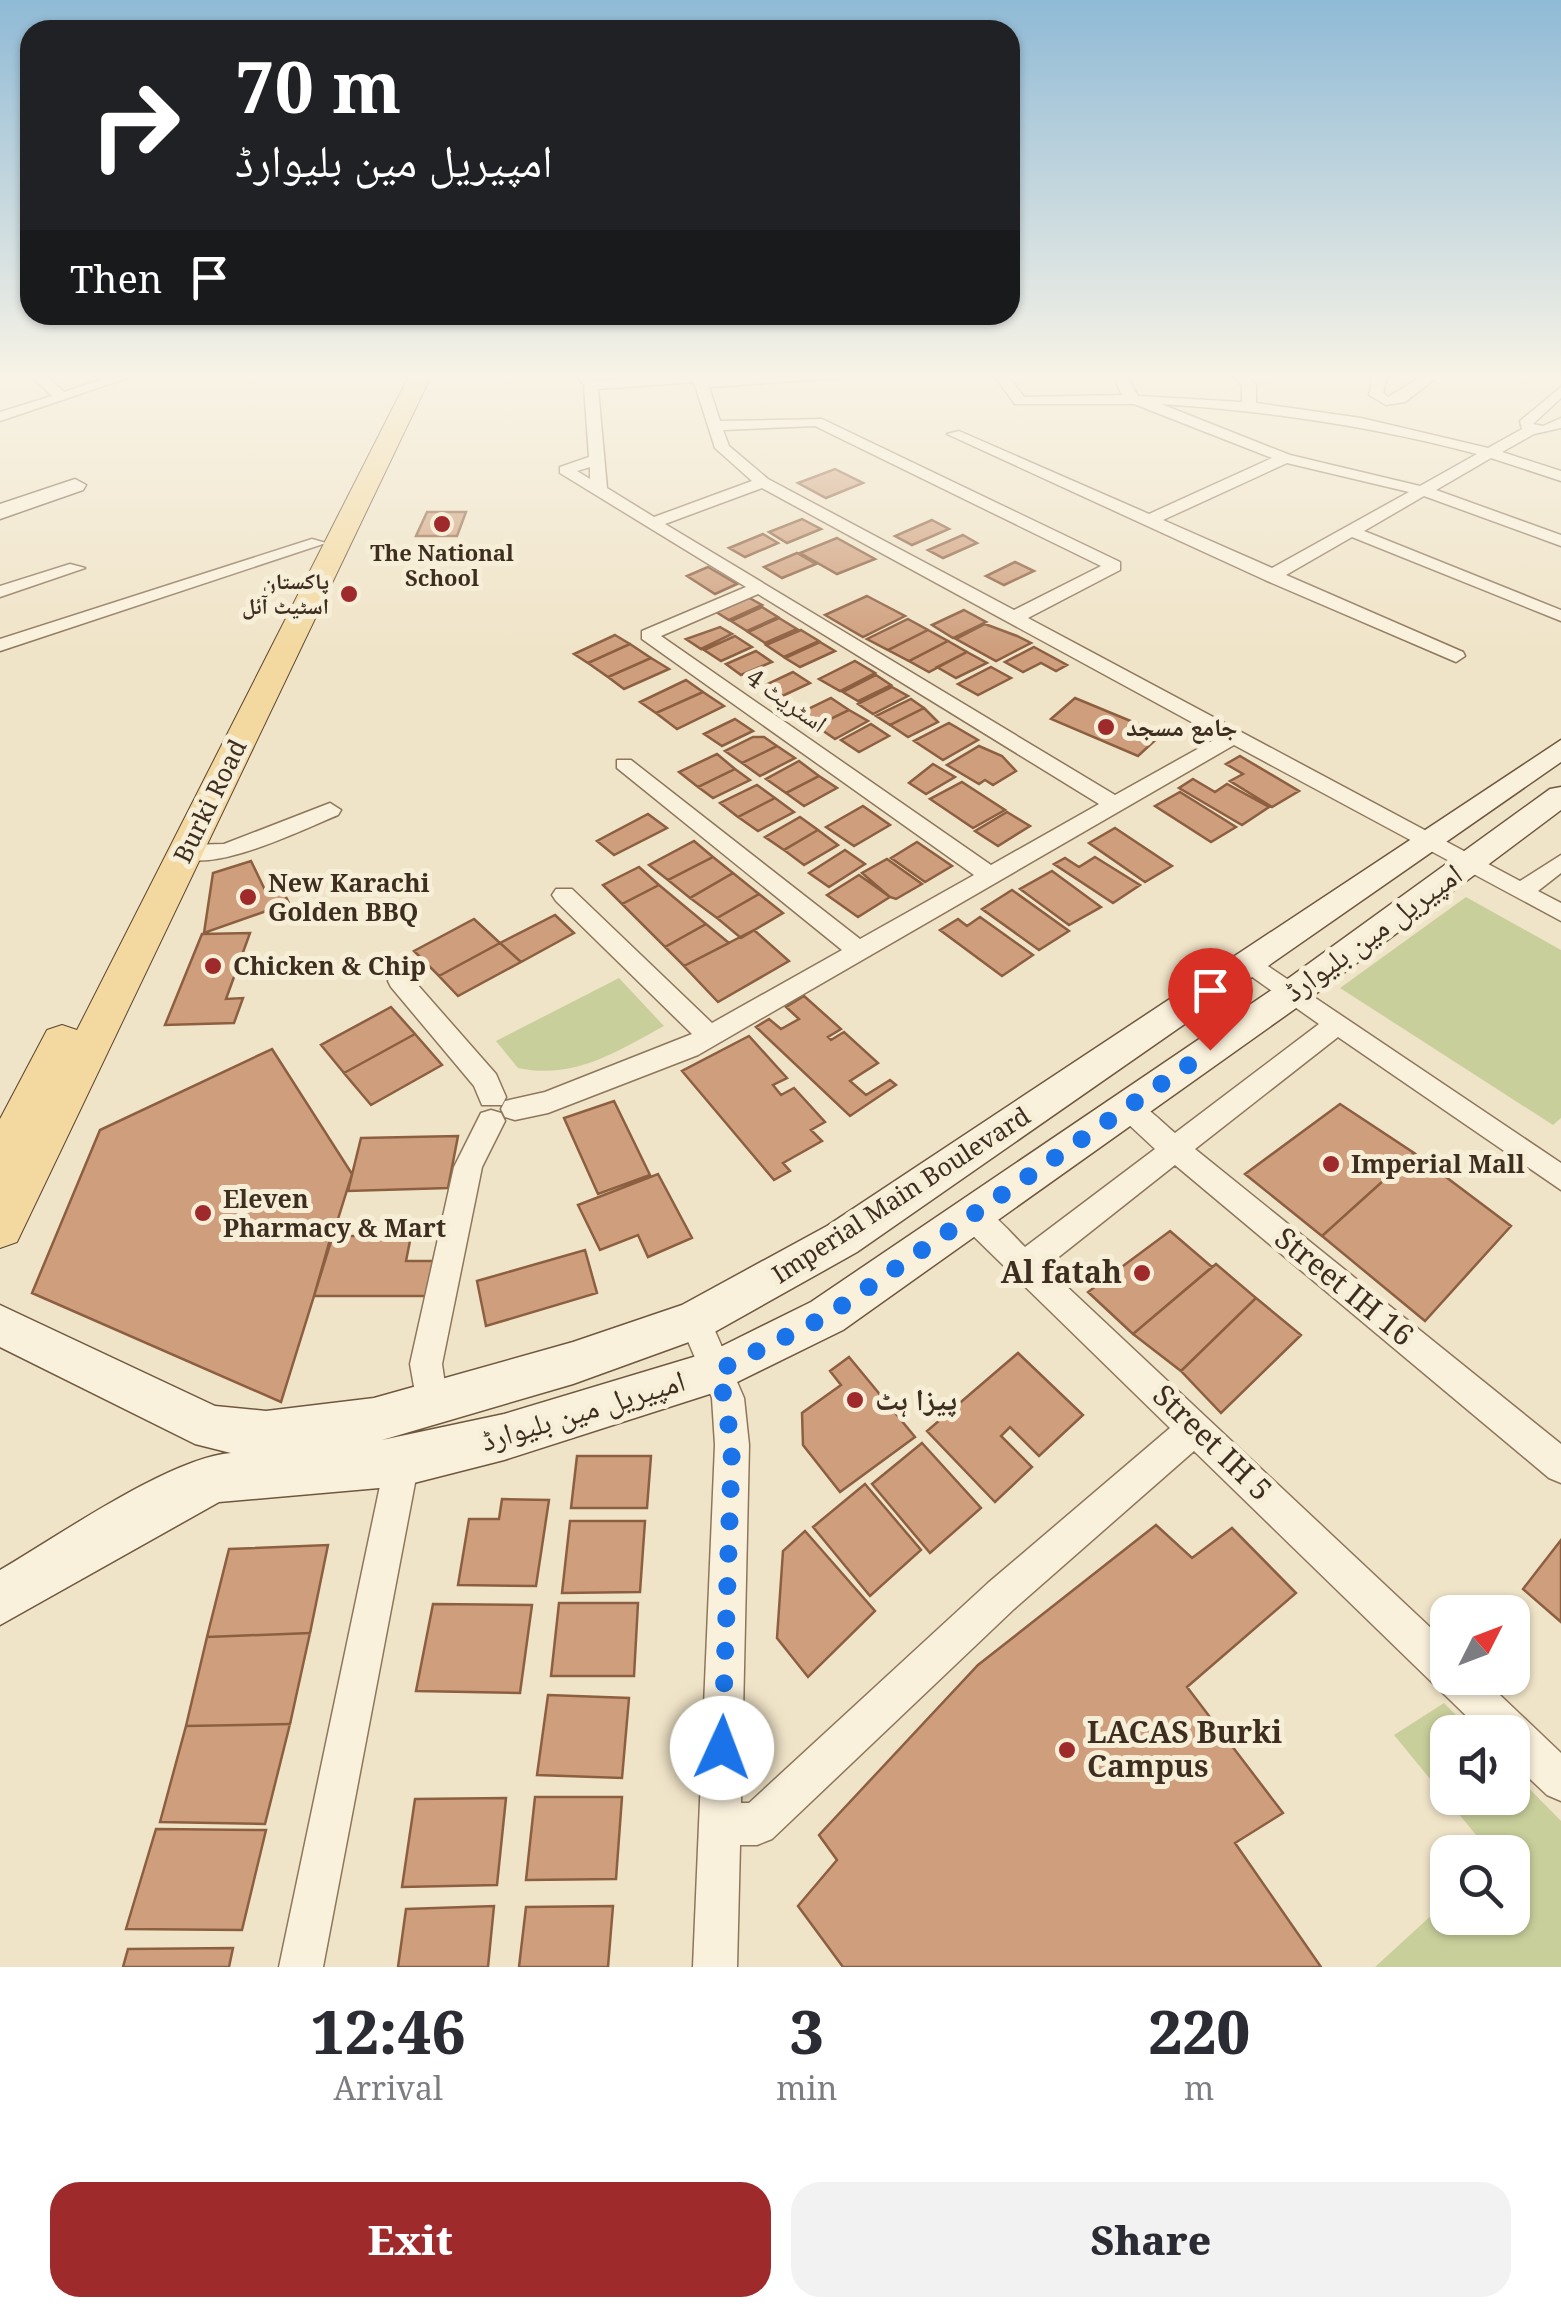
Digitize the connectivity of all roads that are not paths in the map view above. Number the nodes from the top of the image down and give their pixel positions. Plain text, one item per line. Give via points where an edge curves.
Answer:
1 (358, 466) edge
2 (376, 466) edge
3 (579, 466) edge
4 (597, 466) edge
5 (742, 466) edge
6 (907, 466) edge
7 (1025, 466) edge
8 (1268, 466) edge
9 (1318, 466) edge
10 (1474, 466) edge
11 (1530, 466) edge
12 (1561, 476) edge
13 (763, 482) junction
14 (599, 490) junction
15 (1427, 492) junction
16 (0, 500) edge
17 (0, 512) edge
18 (1148, 521) junction
19 (652, 524) junction
20 (1353, 532) junction
21 (1561, 541) edge
22 (318, 543) junction
23 (76, 568) dead end
24 (1271, 576) junction
25 (756, 589) junction
26 (0, 592) edge
27 (1017, 616) junction
28 (1561, 616) edge
29 (0, 645) edge
30 (1456, 656) dead end
31 (1235, 736) junction
32 (1561, 749) edge
33 (624, 764) dead end
34 (1561, 796) edge
35 (1116, 805) junction
36 (330, 810) dead end
37 (1427, 838) junction
38 (185, 852) junction
39 (1470, 862) junction
40 (1561, 862) edge
41 (992, 878) junction
42 (1522, 891) junction
43 (564, 895) dead end
44 (1561, 913) edge
45 (858, 950) junction
46 (1247, 961) junction
47 (400, 981) dead end
48 (1294, 992) junction
49 (1338, 1023) junction
50 (710, 1036) junction
51 (499, 1109) junction
52 (1126, 1109) junction
53 (1173, 1147) junction
54 (0, 1162) edge
55 (1561, 1178) edge
56 (973, 1217) junction
57 (0, 1228) edge
58 (1024, 1266) junction
59 (696, 1320) junction
60 (0, 1324) edge
61 (719, 1370) junction
62 (431, 1404) junction
63 (1196, 1426) junction
64 (384, 1449) junction
65 (1561, 1466) edge
66 (0, 1599) edge
67 (1430, 1654) edge
68 (1472, 1695) edge
69 (1493, 1715) edge
70 (1530, 1751) edge
71 (1561, 1781) edge
72 (720, 1824) junction
73 (301, 1967) edge
74 (714, 1967) edge

1 - 22 main road, Burki Road
2 - 38 main road, Burki Road
3 - 14 street via 566,470
4 - 14 street
5 - 13 street
6 - 27 street via 1114,566
7 - 18 street
8 - 18 street
9 - 15 street
10 - 15 street
11 - 12 street
13 - 19 street
13 - 27 street
14 - 19 street
15 - 20 street
15 - 21 street
16 - 17 street via 69,480
18 - 24 street
19 - 25 street
20 - 24 street
20 - 28 street
22 - 29 street
22 - 54 main road, Burki Road
23 - 26 street
24 - 30 street
25 - 35 street
25 - 41 street, اسٹریٹ 4 via 648,635
27 - 31 street
31 - 35 street
31 - 37 street
32 - 37 street, Imperial Main Boulevard
33 - 45 street
34 - 39 street, امپیریل مین بلیوارڈ
35 - 41 street
36 - 38 street via 227,852
37 - 39 street
37 - 46 street, Imperial Main Boulevard
38 - 57 main road, Burki Road
39 - 42 street
39 - 48 street, امپیریل مین بلیوارڈ
40 - 42 street
41 - 45 street
42 - 44 street
43 - 50 street
45 - 50 street
46 - 48 street
46 - 59 street, Imperial Main Boulevard via 842,1239
47 - 51 street via 486,1081
48 - 49 street
48 - 52 street, امپیریل مین بلیوارڈ
49 - 53 street
49 - 55 street
50 - 51 street via 548,1102
51 - 62 street via 468,1167 425,1373
52 - 53 street, Street IH 16
52 - 56 street, امپیریل مین بلیوارڈ
53 - 58 street
53 - 65 street, Street IH 16
56 - 58 street, Street IH 5
56 - 61 street, امپیریل مین بلیوارڈ via 827,1316
58 - 63 street, Street IH 5
59 - 61 street
59 - 62 street, Imperial Main Boulevard via 574,1364
60 - 64 street, Imperial Main Boulevard via 212,1428
61 - 64 street, امپیریل مین بلیوارڈ via 539,1427
61 - 72 street via 732,1445
62 - 64 street, Imperial Main Boulevard
63 - 67 street, Street IH 5
63 - 72 street via 901,1686 757,1824
64 - 66 street, امپیریل مین بلیوارڈ via 200,1484
64 - 73 street
68 - 69 street
70 - 71 street
72 - 74 street

